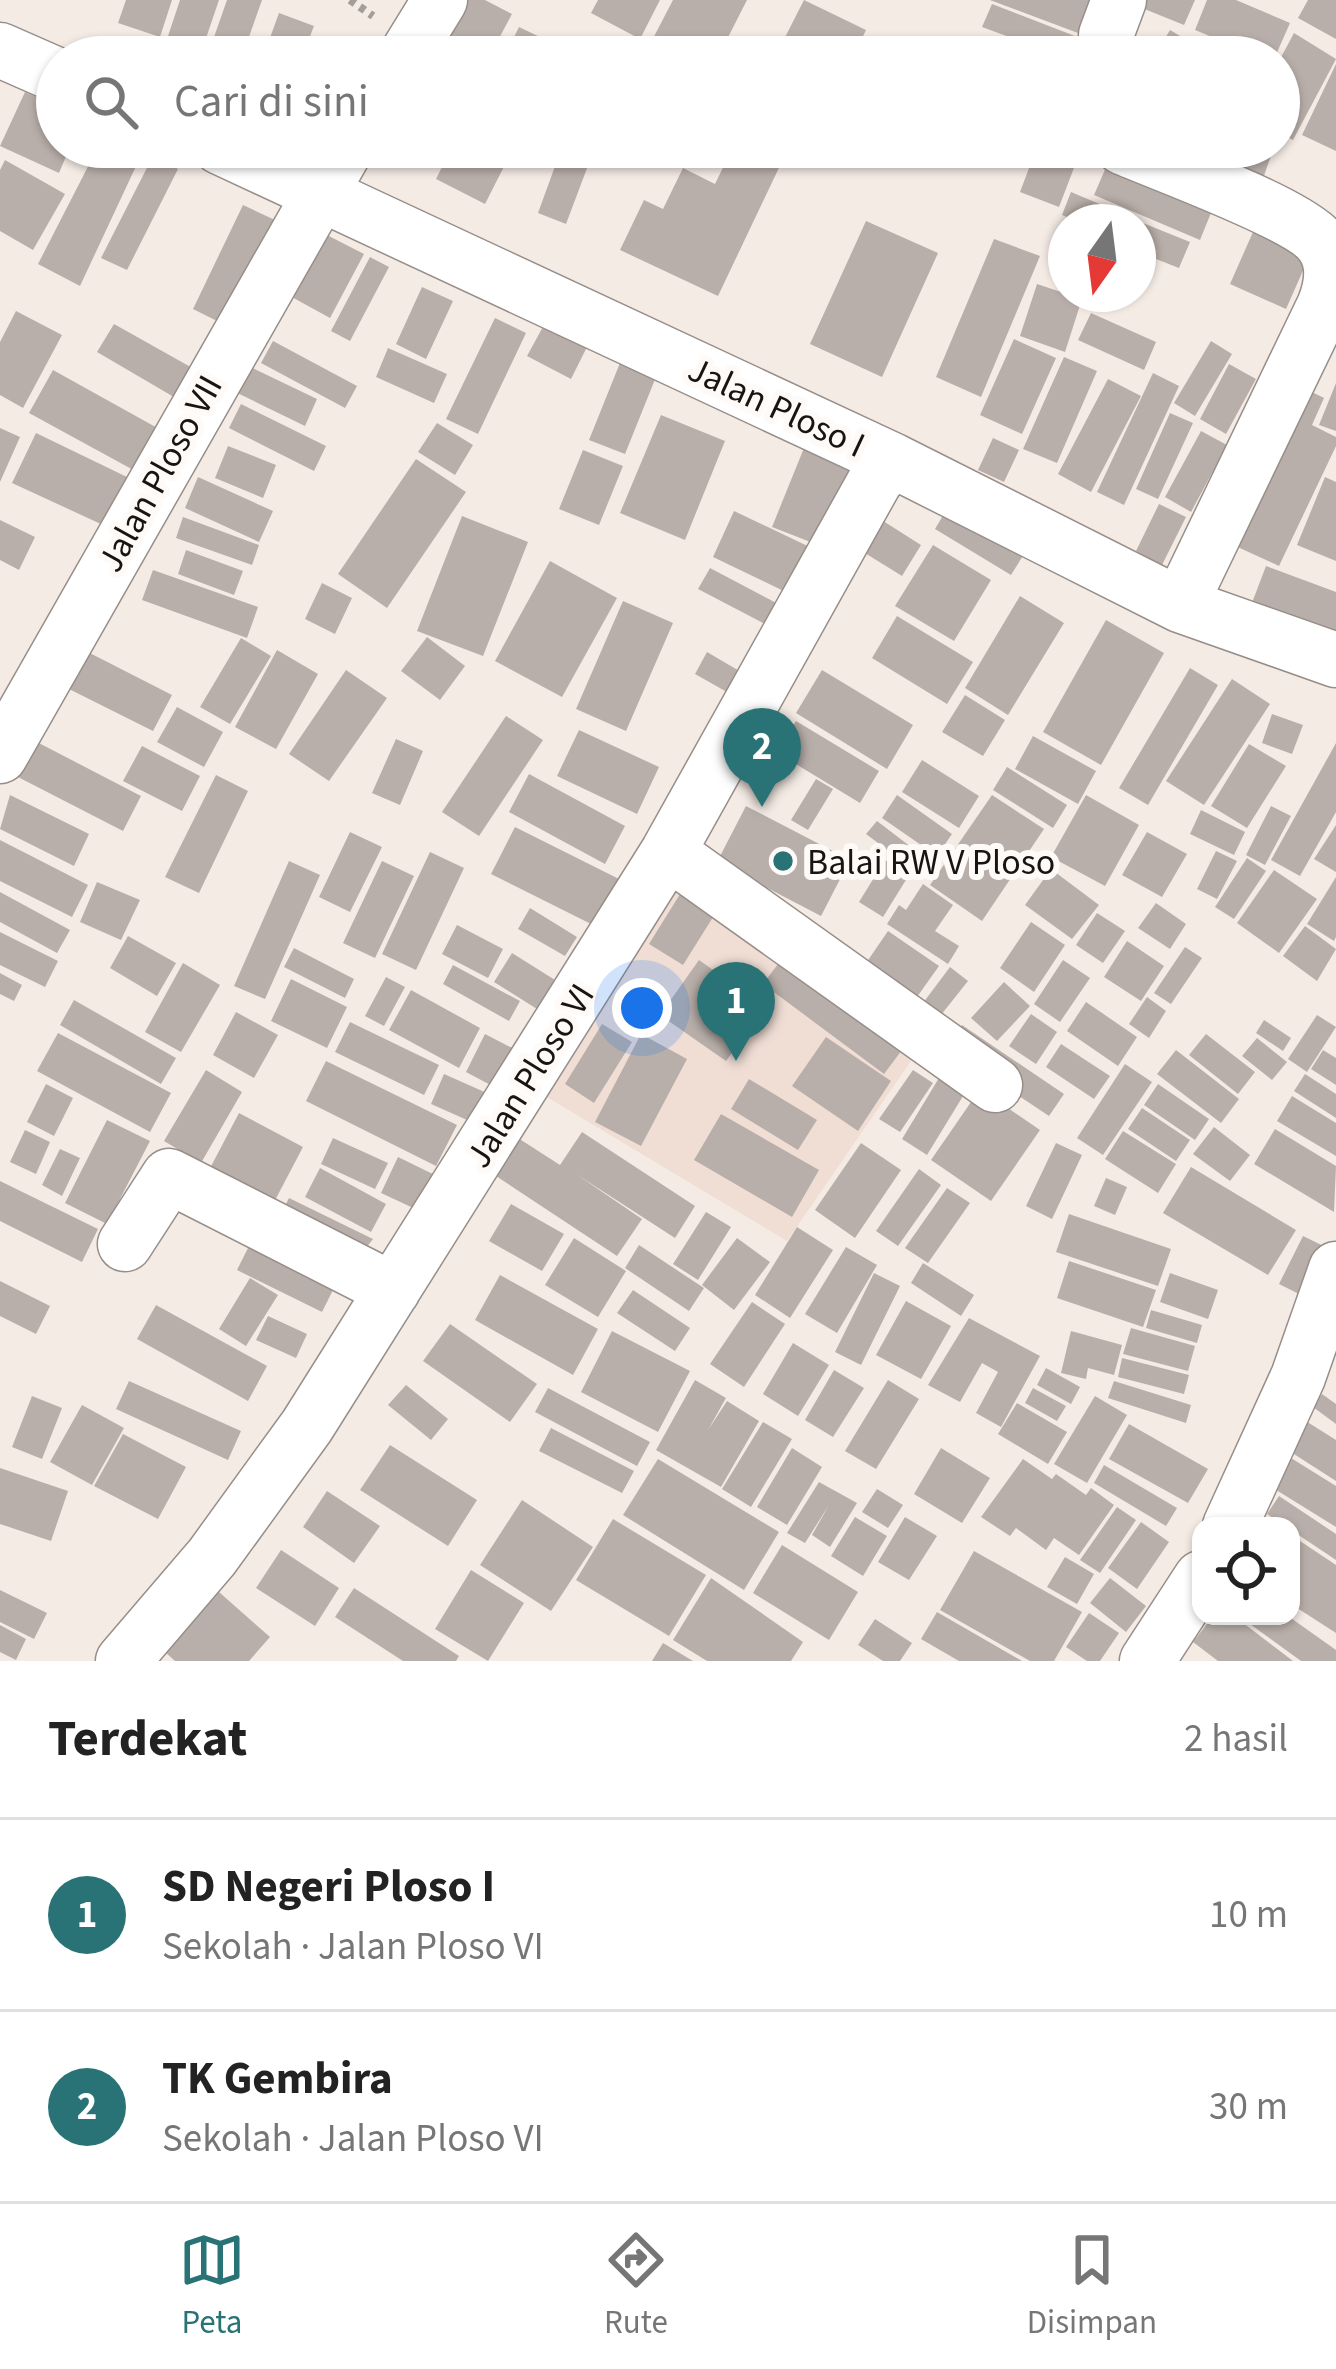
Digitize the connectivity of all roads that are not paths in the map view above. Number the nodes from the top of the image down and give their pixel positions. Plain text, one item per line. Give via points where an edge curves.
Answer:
1 (440, 0) edge
2 (418, 36) edge
3 (0, 50) edge
4 (36, 66) edge
5 (1169, 168) edge
6 (333, 169) edge
7 (892, 460) junction
8 (1180, 605) junction
9 (1336, 660) edge
10 (0, 756) edge
11 (668, 852) junction
12 (995, 1085) dead end
13 (125, 1244) dead end
14 (1336, 1268) edge
15 (393, 1290) junction
16 (1234, 1517) edge
17 (1192, 1592) edge
18 (123, 1661) edge
19 (1147, 1661) edge

1 - 2 street
3 - 4 street
5 - 8 street via 1308,230 1324,245 1331,269 1324,306
6 - 7 street, Jalan Ploso I
6 - 10 street, Jalan Ploso VII
7 - 8 street, Jalan Ploso I
7 - 11 street, Jalan Ploso VI
8 - 9 street, Jalan Ploso I
11 - 12 street
11 - 15 street, Jalan Ploso VI
13 - 15 street via 169,1176
14 - 16 street via 1298,1377
15 - 18 street, Jalan Ploso VI via 252,1506
17 - 19 street

